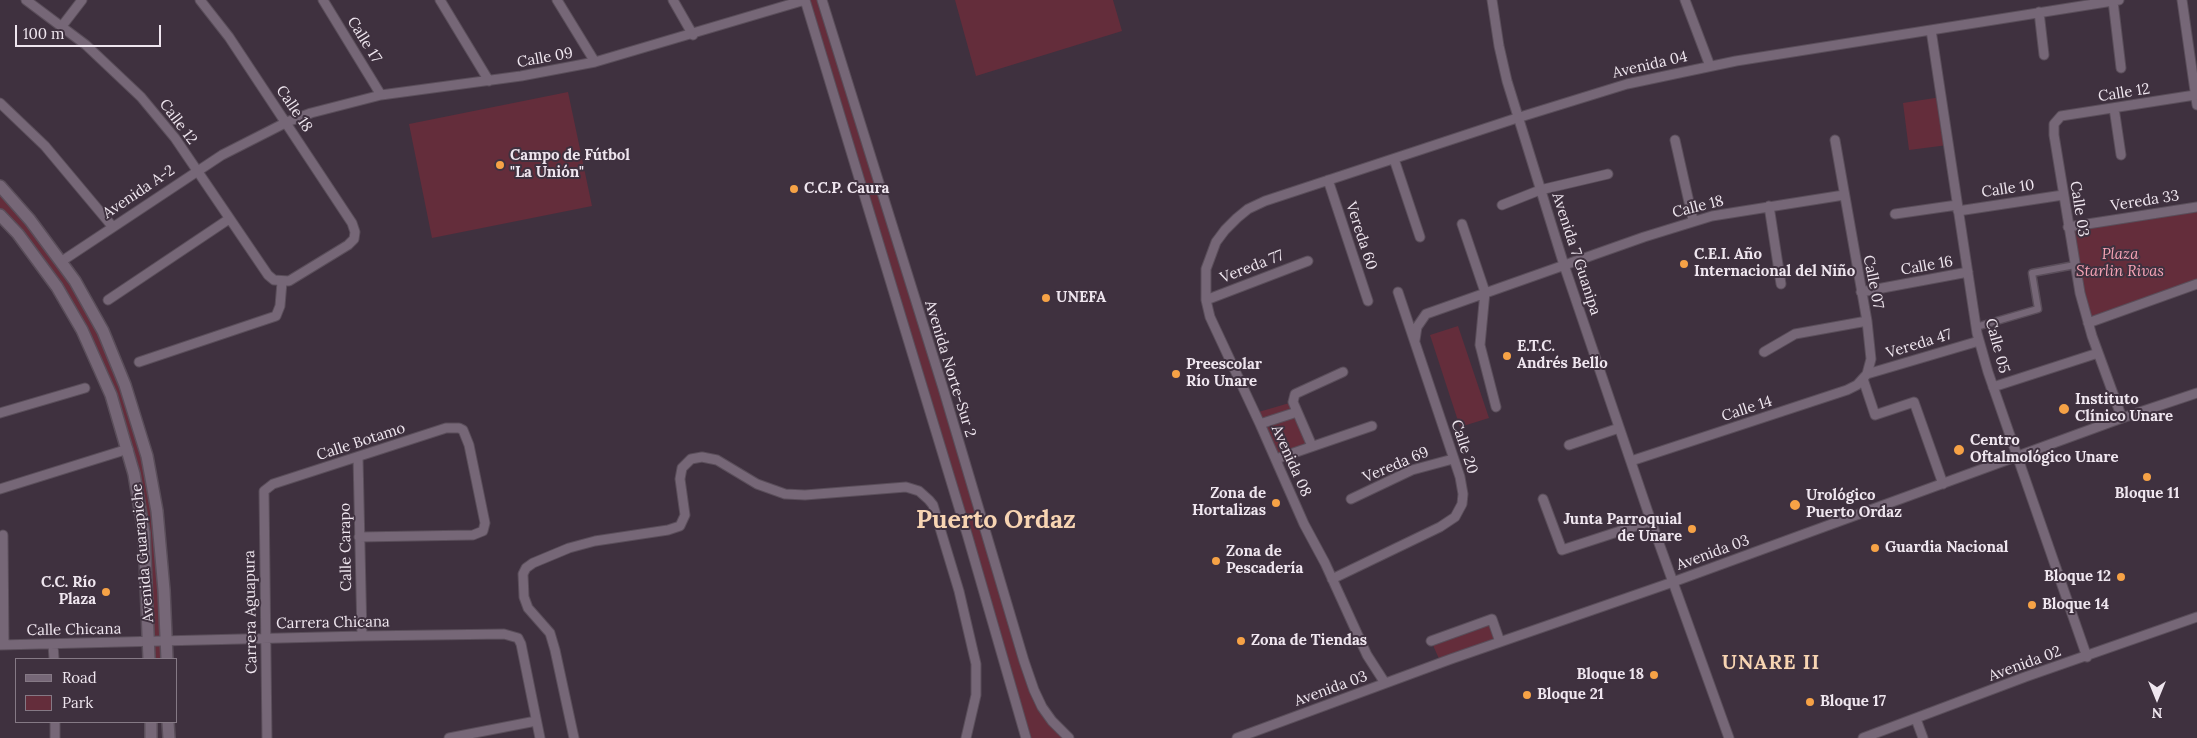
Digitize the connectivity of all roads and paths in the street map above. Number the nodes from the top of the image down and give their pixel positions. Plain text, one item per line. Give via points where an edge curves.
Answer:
1 (26, 0) edge
2 (82, 0) edge
3 (200, 0) edge
4 (322, 0) edge
5 (440, 0) edge
6 (557, 0) edge
7 (673, 0) edge
8 (805, 0) edge
9 (822, 0) edge
10 (1492, 0) edge
11 (1685, 0) edge
12 (2116, 0) edge
13 (2182, 0) edge
14 (2039, 12) junction
15 (62, 26) junction
16 (1931, 30) junction
17 (693, 35) junction
18 (2044, 55) dead end
19 (595, 62) junction
20 (1710, 66) junction
21 (2121, 68) dead end
22 (2195, 73) edge
23 (489, 81) junction
24 (382, 95) junction
25 (2195, 95) junction
26 (0, 103) edge
27 (2197, 105) edge
28 (2114, 108) junction
29 (1517, 118) junction
30 (2057, 119) joint
31 (287, 122) junction
32 (1675, 140) dead end
33 (1834, 140) dead end
34 (2121, 155) dead end
35 (1394, 158) junction
36 (196, 171) junction
37 (1608, 174) dead end
38 (1328, 180) junction
39 (0, 186) edge
40 (1540, 190) junction
41 (2063, 195) junction
42 (1844, 196) junction
43 (1502, 205) dead end
44 (1769, 206) junction
45 (2197, 207) edge
46 (1957, 208) junction
47 (1895, 214) dead end
48 (0, 215) edge
49 (229, 219) junction
50 (1693, 220) junction
51 (1462, 224) dead end
52 (112, 226) junction
53 (2068, 226) junction
54 (1420, 237) dead end
55 (1216, 242) joint
56 (1308, 260) dead end
57 (62, 261) junction
58 (1564, 265) junction
59 (2074, 265) junction
60 (1968, 272) junction
61 (282, 282) junction
62 (1781, 284) dead end
63 (2197, 284) edge
64 (1398, 292) dead end
65 (1485, 292) junction
66 (1860, 292) junction
67 (108, 300) dead end
68 (1206, 300) junction
69 (1368, 301) dead end
70 (1867, 322) junction
71 (2088, 323) junction
72 (1976, 327) junction
73 (1414, 340) junction
74 (1980, 341) junction
75 (1764, 352) dead end
76 (2098, 353) junction
77 (139, 362) dead end
78 (1343, 372) dead end
79 (1865, 377) junction
80 (1994, 387) junction
81 (85, 388) dead end
82 (2197, 393) edge
83 (1496, 407) dead end
84 (1297, 412) junction
85 (0, 413) edge
86 (2122, 418) junction
87 (1260, 424) junction
88 (1372, 426) dead end
89 (1619, 428) junction
90 (1569, 445) dead end
91 (1312, 446) junction
92 (128, 449) junction
93 (358, 457) junction
94 (2018, 457) junction
95 (1276, 459) junction
96 (1453, 459) junction
97 (1631, 461) junction
98 (1943, 484) junction
99 (267, 487) joint
100 (0, 489) edge
101 (1351, 499) dead end
102 (1543, 499) dead end
103 (1651, 522) junction
104 (3, 535) dead end
105 (360, 537) junction
106 (1332, 579) junction
107 (1673, 582) junction
108 (2197, 617) edge
109 (362, 636) junction
110 (265, 638) junction
111 (166, 641) junction
112 (1431, 641) dead end
113 (148, 642) junction
114 (1500, 642) junction
115 (53, 644) junction
116 (2, 645) edge
117 (2087, 657) junction
118 (54, 658) edge
119 (149, 658) edge
120 (166, 658) edge
121 (1384, 684) junction
122 (1916, 719) junction
123 (536, 721) junction
124 (55, 723) edge
125 (151, 723) edge
126 (168, 723) edge
127 (55, 738) edge
128 (151, 738) edge
129 (169, 738) edge
130 (267, 738) edge
131 (449, 738) edge
132 (540, 738) edge
133 (574, 738) edge
134 (966, 738) edge
135 (1026, 738) edge
136 (1069, 738) edge
137 (1237, 738) edge
138 (1729, 738) edge
139 (1863, 738) edge
140 (1923, 738) edge

1 - 15 street, Calle 12
2 - 15 street
3 - 31 street, Calle 18 via 230,36
4 - 24 street, Calle 17
5 - 23 street
6 - 19 street
7 - 17 street
8 - 17 street, Calle 09
8 - 135 street
9 - 136 street, Avenida Norte-Sur 2 via 1024,661 1042,706
10 - 29 street, Avenida 7 Guanipa via 1499,46
11 - 20 street
12 - 14 street, Avenida 04
12 - 21 street
13 - 22 street
14 - 16 street, Avenida 04
14 - 18 street
15 - 36 street, Calle 12 via 141,97 170,131
16 - 20 street, Avenida 04
16 - 46 street, Calle 05
17 - 19 street, Calle 09
19 - 23 street, Calle 09
20 - 29 street, Avenida 04 via 1622,86
22 - 25 street
23 - 24 street, Calle 09
24 - 31 street, Calle 09
25 - 27 street
25 - 28 street, Calle 12
26 - 52 street via 45,146
28 - 30 street, Calle 12
28 - 34 street
29 - 35 street, Avenida 04
29 - 40 street, Avenida 7 Guanipa
30 - 41 street, Calle 03 via 2054,135
31 - 36 street, Avenida A-2
31 - 61 street, Calle 18 via 347,213 355,232 348,245 289,281
32 - 50 street
33 - 42 street, Calle 07
35 - 38 street, Avenida 04
35 - 54 street
36 - 49 street, Calle 12
36 - 52 street, Avenida A-2
37 - 40 street
38 - 55 street, Avenida 04 via 1248,209
38 - 69 street, Vereda 60
39 - 57 street, Avenida Guarapiche
40 - 43 street
40 - 58 street, Avenida 7 Guanipa
41 - 46 street, Calle 10
41 - 53 street, Calle 03
42 - 44 street, Calle 18
42 - 66 street, Calle 07
44 - 50 street, Calle 18
44 - 62 street
45 - 53 street, Vereda 33
46 - 47 street, Calle 10
46 - 60 street, Calle 05
48 - 92 street, Avenida Guarapiche via 41,264 82,330 111,395
49 - 61 street, Calle 12 via 268,275
49 - 67 street
50 - 58 street, Calle 18
51 - 65 street
52 - 57 street, Avenida A-2
53 - 59 street, Calle 03
55 - 68 street, Avenida 08 via 1206,269
56 - 68 street, Vereda 77
57 - 111 street, Avenida Guarapiche via 103,331 142,435 157,510
58 - 65 street
58 - 89 street, Avenida 7 Guanipa
59 - 71 street, Calle 03
59 - 72 street via 2032,273 2038,309
60 - 66 street, Calle 16
60 - 72 street, Calle 05
61 - 77 street via 276,316
63 - 71 street
64 - 73 street, Calle 20
65 - 73 street via 1426,314
65 - 83 street via 1480,344
66 - 70 street, Calle 07
68 - 87 street, Avenida 08 via 1214,326
70 - 75 street via 1795,334
70 - 79 street, Calle 07 via 1871,358
71 - 76 street, Calle 03
72 - 74 street, Calle 05
73 - 96 street, Calle 20
74 - 79 street, Vereda 47
74 - 80 street, Calle 05
76 - 80 street
76 - 86 street, Calle 03
78 - 84 street via 1298,391 1292,402
79 - 97 street, Calle 14 via 1847,390 1797,408
79 - 98 street via 1875,415 1914,402
80 - 94 street, Calle 05
81 - 85 street
82 - 86 street, Avenida 03
84 - 87 street
84 - 91 street
86 - 94 street, Avenida 03
87 - 95 street, Avenida 08
88 - 91 street
89 - 90 street
89 - 97 street, Avenida 7 Guanipa
91 - 95 street
92 - 100 street
92 - 113 street, Avenida Guarapiche via 144,533
93 - 99 street, Calle Botamo
93 - 105 street, Calle Carapo
93 - 105 street, Calle Botamo via 446,428 463,430 485,523 485,528 478,534
94 - 98 street, Avenida 03
94 - 117 street, Calle 05
95 - 106 street, Avenida 08
96 - 101 street, Vereda 69 via 1412,470
96 - 106 street, Calle 20 via 1463,494 1459,512 1451,520
97 - 103 street, Avenida 7 Guanipa
98 - 107 street, Avenida 03
99 - 110 street, Carrera Aguapura via 264,497
102 - 103 street via 1562,550
103 - 107 street, Avenida 7 Guanipa
104 - 116 street
105 - 109 street, Calle Carapo
106 - 121 street, Avenida 08
107 - 114 street, Avenida 03
107 - 138 street, Avenida 7 Guanipa
108 - 117 street, Avenida 02
109 - 110 street, Carrera Chicana
109 - 123 street, Carrera Chicana via 490,633 518,638 522,644
110 - 111 street, Carrera Chicana
110 - 130 street, Carrera Aguapura
111 - 113 street, Carrera Chicana
111 - 120 street, Avenida Guarapiche
112 - 114 street via 1492,618
113 - 115 street, Calle Chicana
113 - 119 street, Avenida Guarapiche
114 - 121 street, Avenida 03
115 - 116 street, Calle Chicana
115 - 118 street
117 - 122 street, Avenida 02
121 - 137 street, Avenida 03
122 - 139 street, Avenida 02
122 - 140 street
123 - 131 street
123 - 132 street
124 - 127 street
125 - 128 street
126 - 129 street
133 - 134 street via 550,633 528,608 523,574 533,563 569,548 680,526 685,515 680,479 682,468 691,459 702,457 717,460 757,484 785,494 906,487 919,491 929,500 959,591 976,664 976,695

